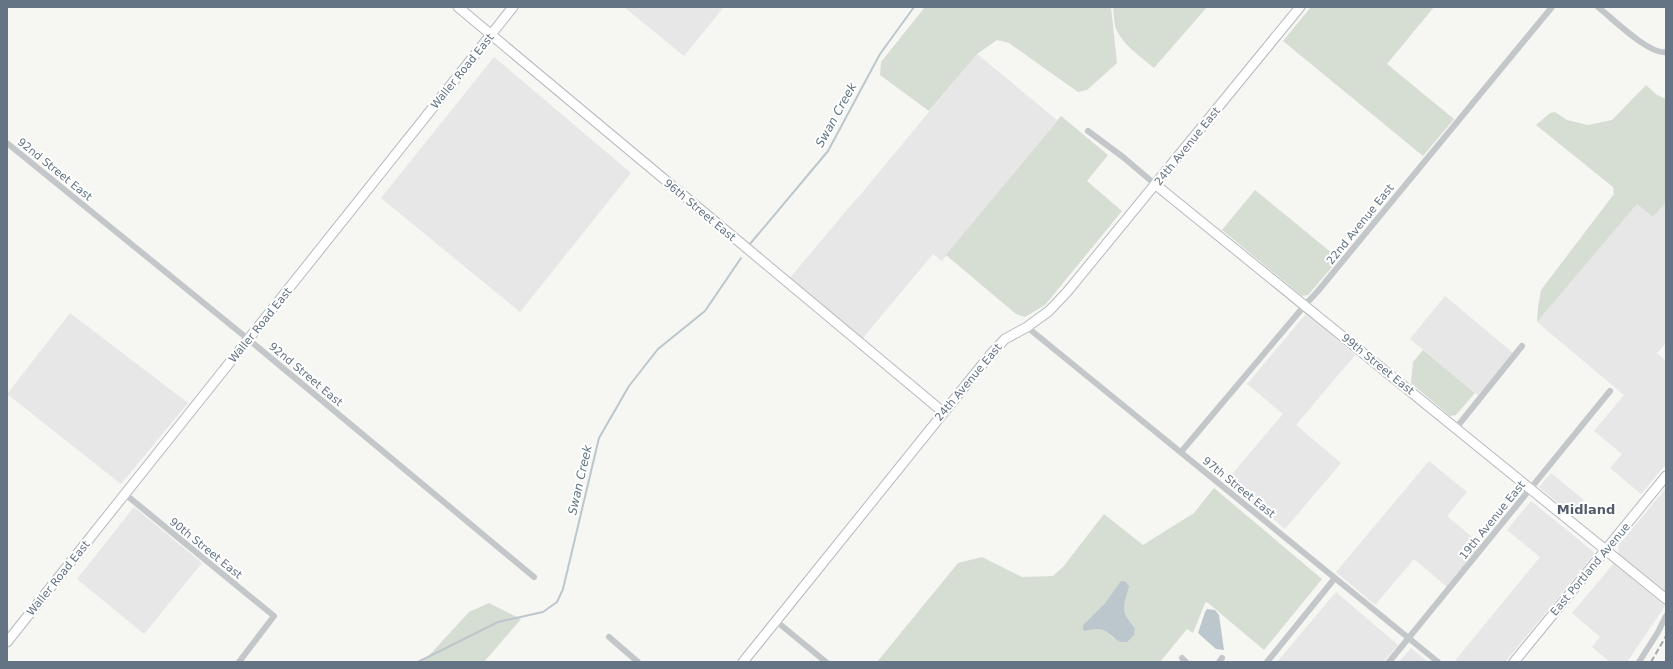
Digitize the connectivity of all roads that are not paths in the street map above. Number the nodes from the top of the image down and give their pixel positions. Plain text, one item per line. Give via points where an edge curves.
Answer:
1 (458, 7) edge
2 (513, 7) edge
3 (1300, 7) edge
4 (1552, 7) edge
5 (1598, 7) edge
6 (491, 34) junction
7 (1666, 52) edge
8 (1088, 131) dead end
9 (7, 143) edge
10 (1156, 184) junction
11 (1305, 305) junction
12 (1027, 327) junction
13 (248, 339) junction
14 (1522, 346) dead end
15 (1610, 391) dead end
16 (943, 412) junction
17 (1456, 428) junction
18 (1181, 452) junction
19 (1666, 476) edge
20 (1530, 489) junction
21 (125, 494) junction
22 (1605, 550) junction
23 (534, 577) dead end
24 (1334, 578) junction
25 (1666, 599) edge
26 (1666, 616) edge
27 (776, 621) junction
28 (609, 638) dead end
29 (1409, 638) junction
30 (7, 642) edge
31 (239, 662) edge
32 (638, 662) edge
33 (743, 662) edge
34 (826, 662) edge
35 (1267, 662) edge
36 (1389, 662) edge
37 (1438, 662) edge
38 (1514, 662) edge
39 (1639, 662) edge

1 - 6 street, 96th Street East
2 - 6 street, Waller Road East
3 - 10 street, 24th Avenue East
4 - 11 street, 22nd Avenue East
5 - 7 street via 1646,46 1659,52
6 - 13 street, Waller Road East
6 - 16 street, 96th Street East
8 - 10 street, 99th Street East
9 - 13 street, 92nd Street East
10 - 11 street, 99th Street East
10 - 12 street, 24th Avenue East via 1055,305
11 - 17 street, 99th Street East
11 - 18 street, 22nd Avenue East
12 - 16 street, 24th Avenue East via 1005,339
12 - 18 street, 97th Street East
13 - 21 street, Waller Road East
13 - 23 street, 92nd Street East
14 - 17 street
15 - 20 street, 19th Avenue East
16 - 27 street, 24th Avenue East
17 - 20 street, 99th Street East
18 - 24 street, 97th Street East
19 - 22 street, East Portland Avenue
20 - 22 street, 99th Street East
20 - 29 street, 19th Avenue East
21 - 30 street, Waller Road East
21 - 31 street, 90th Street East via 274,616
22 - 25 street, 99th Street East
22 - 38 street, East Portland Avenue
24 - 29 street, 97th Street East
24 - 35 street
26 - 39 street
27 - 33 street, 24th Avenue East
27 - 34 street
28 - 32 street
29 - 36 street, 19th Avenue East
29 - 37 street, 97th Street East

